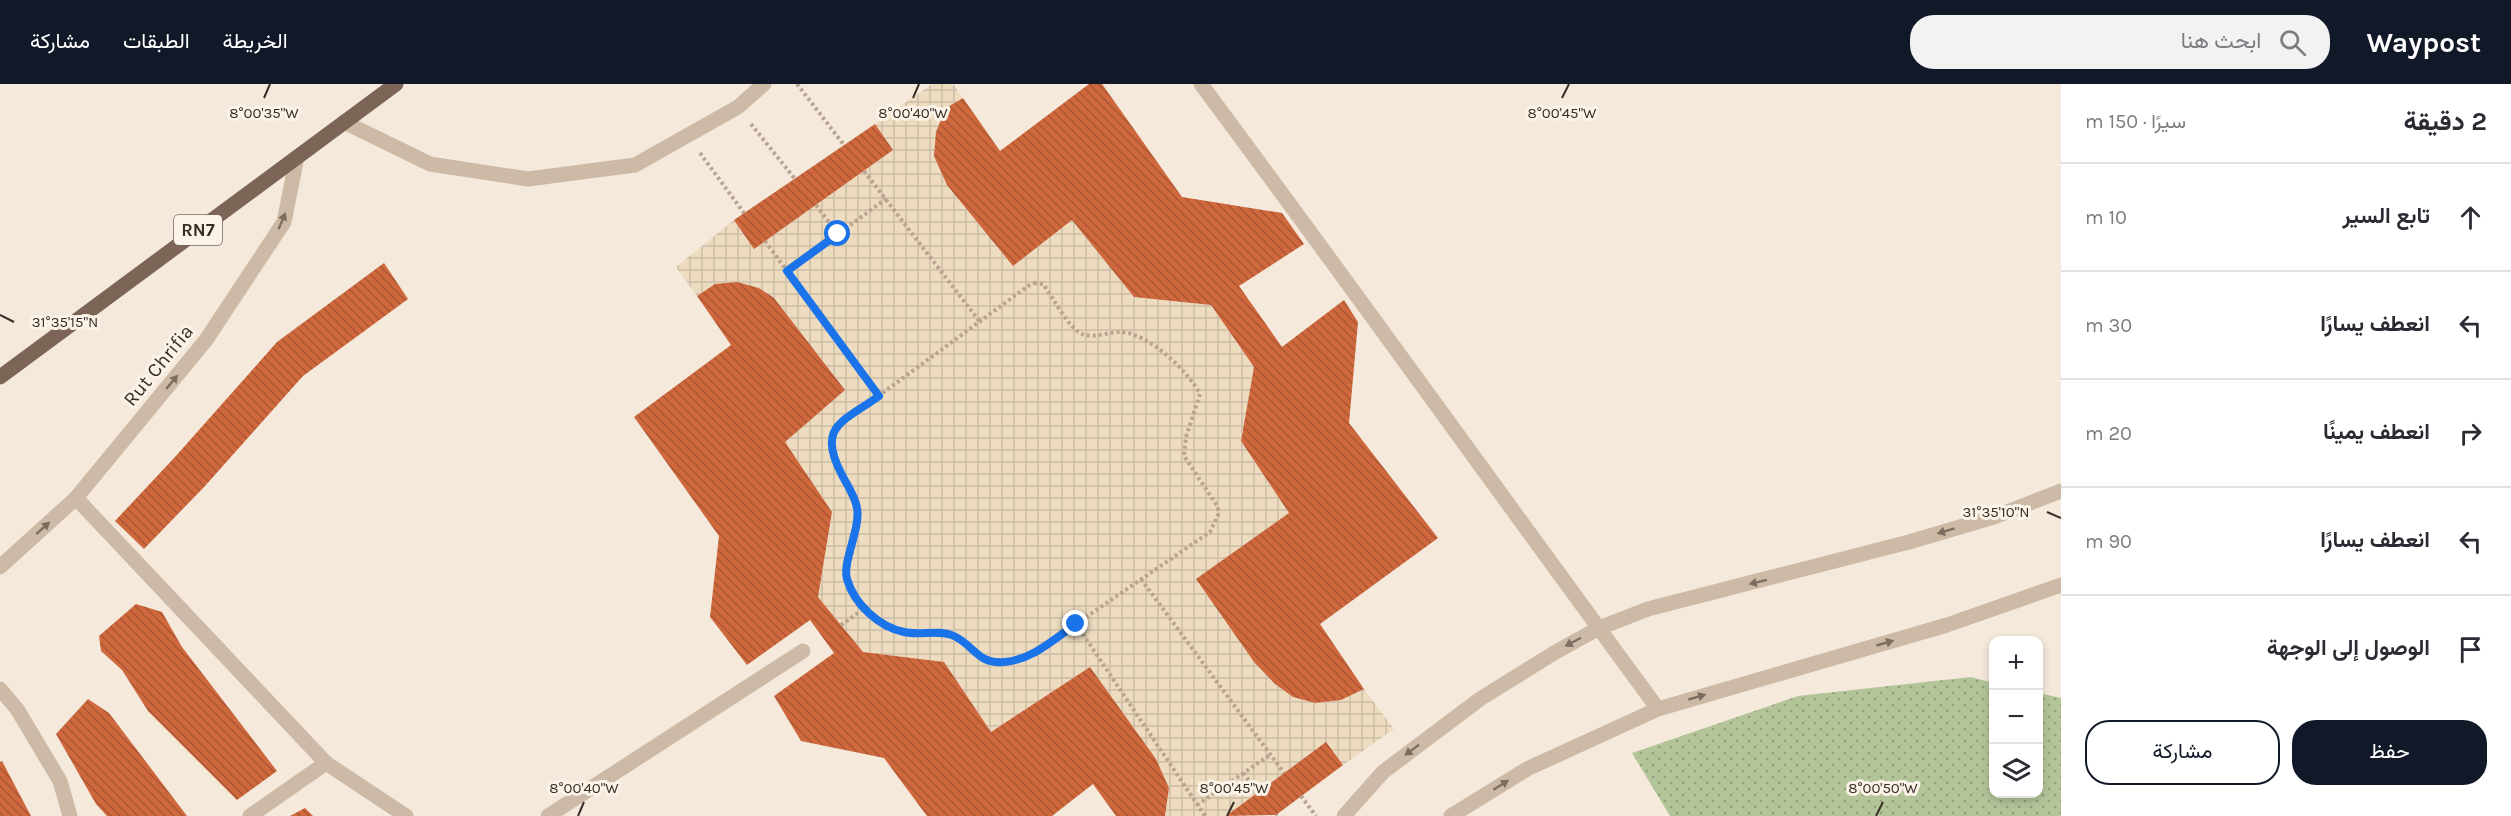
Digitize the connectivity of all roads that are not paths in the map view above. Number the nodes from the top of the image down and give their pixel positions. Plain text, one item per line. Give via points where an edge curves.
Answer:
1 (396, 84) edge
2 (764, 84) edge
3 (1201, 84) edge
4 (344, 122) junction
5 (297, 157) junction
6 (0, 377) edge
7 (2061, 491) edge
8 (76, 498) junction
9 (0, 567) edge
10 (2061, 585) edge
11 (1599, 628) junction
12 (803, 651) dead end
13 (0, 689) edge
14 (1658, 709) junction
15 (326, 763) junction
16 (70, 816) edge
17 (250, 816) edge
18 (406, 816) edge
19 (548, 816) edge
20 (1344, 816) edge
21 (1451, 816) edge

1 - 4 main road, RN7
2 - 4 street via 738,107 635,165 528,179 430,164
3 - 11 street
4 - 5 main road, RN7
5 - 6 main road, RN7
8 -> 5 street, Rut Chrifia via 206,340 284,222
7 -> 11 street via 1994,517 1648,609
9 -> 8 street, Rut Chrifia
8 - 15 street
14 -> 10 street via 1947,625
11 - 14 street
11 -> 20 street via 1480,699 1383,772
12 - 19 street
13 - 16 street via 17,709 60,781
21 -> 14 street via 1527,769
15 - 17 street
15 - 18 street

